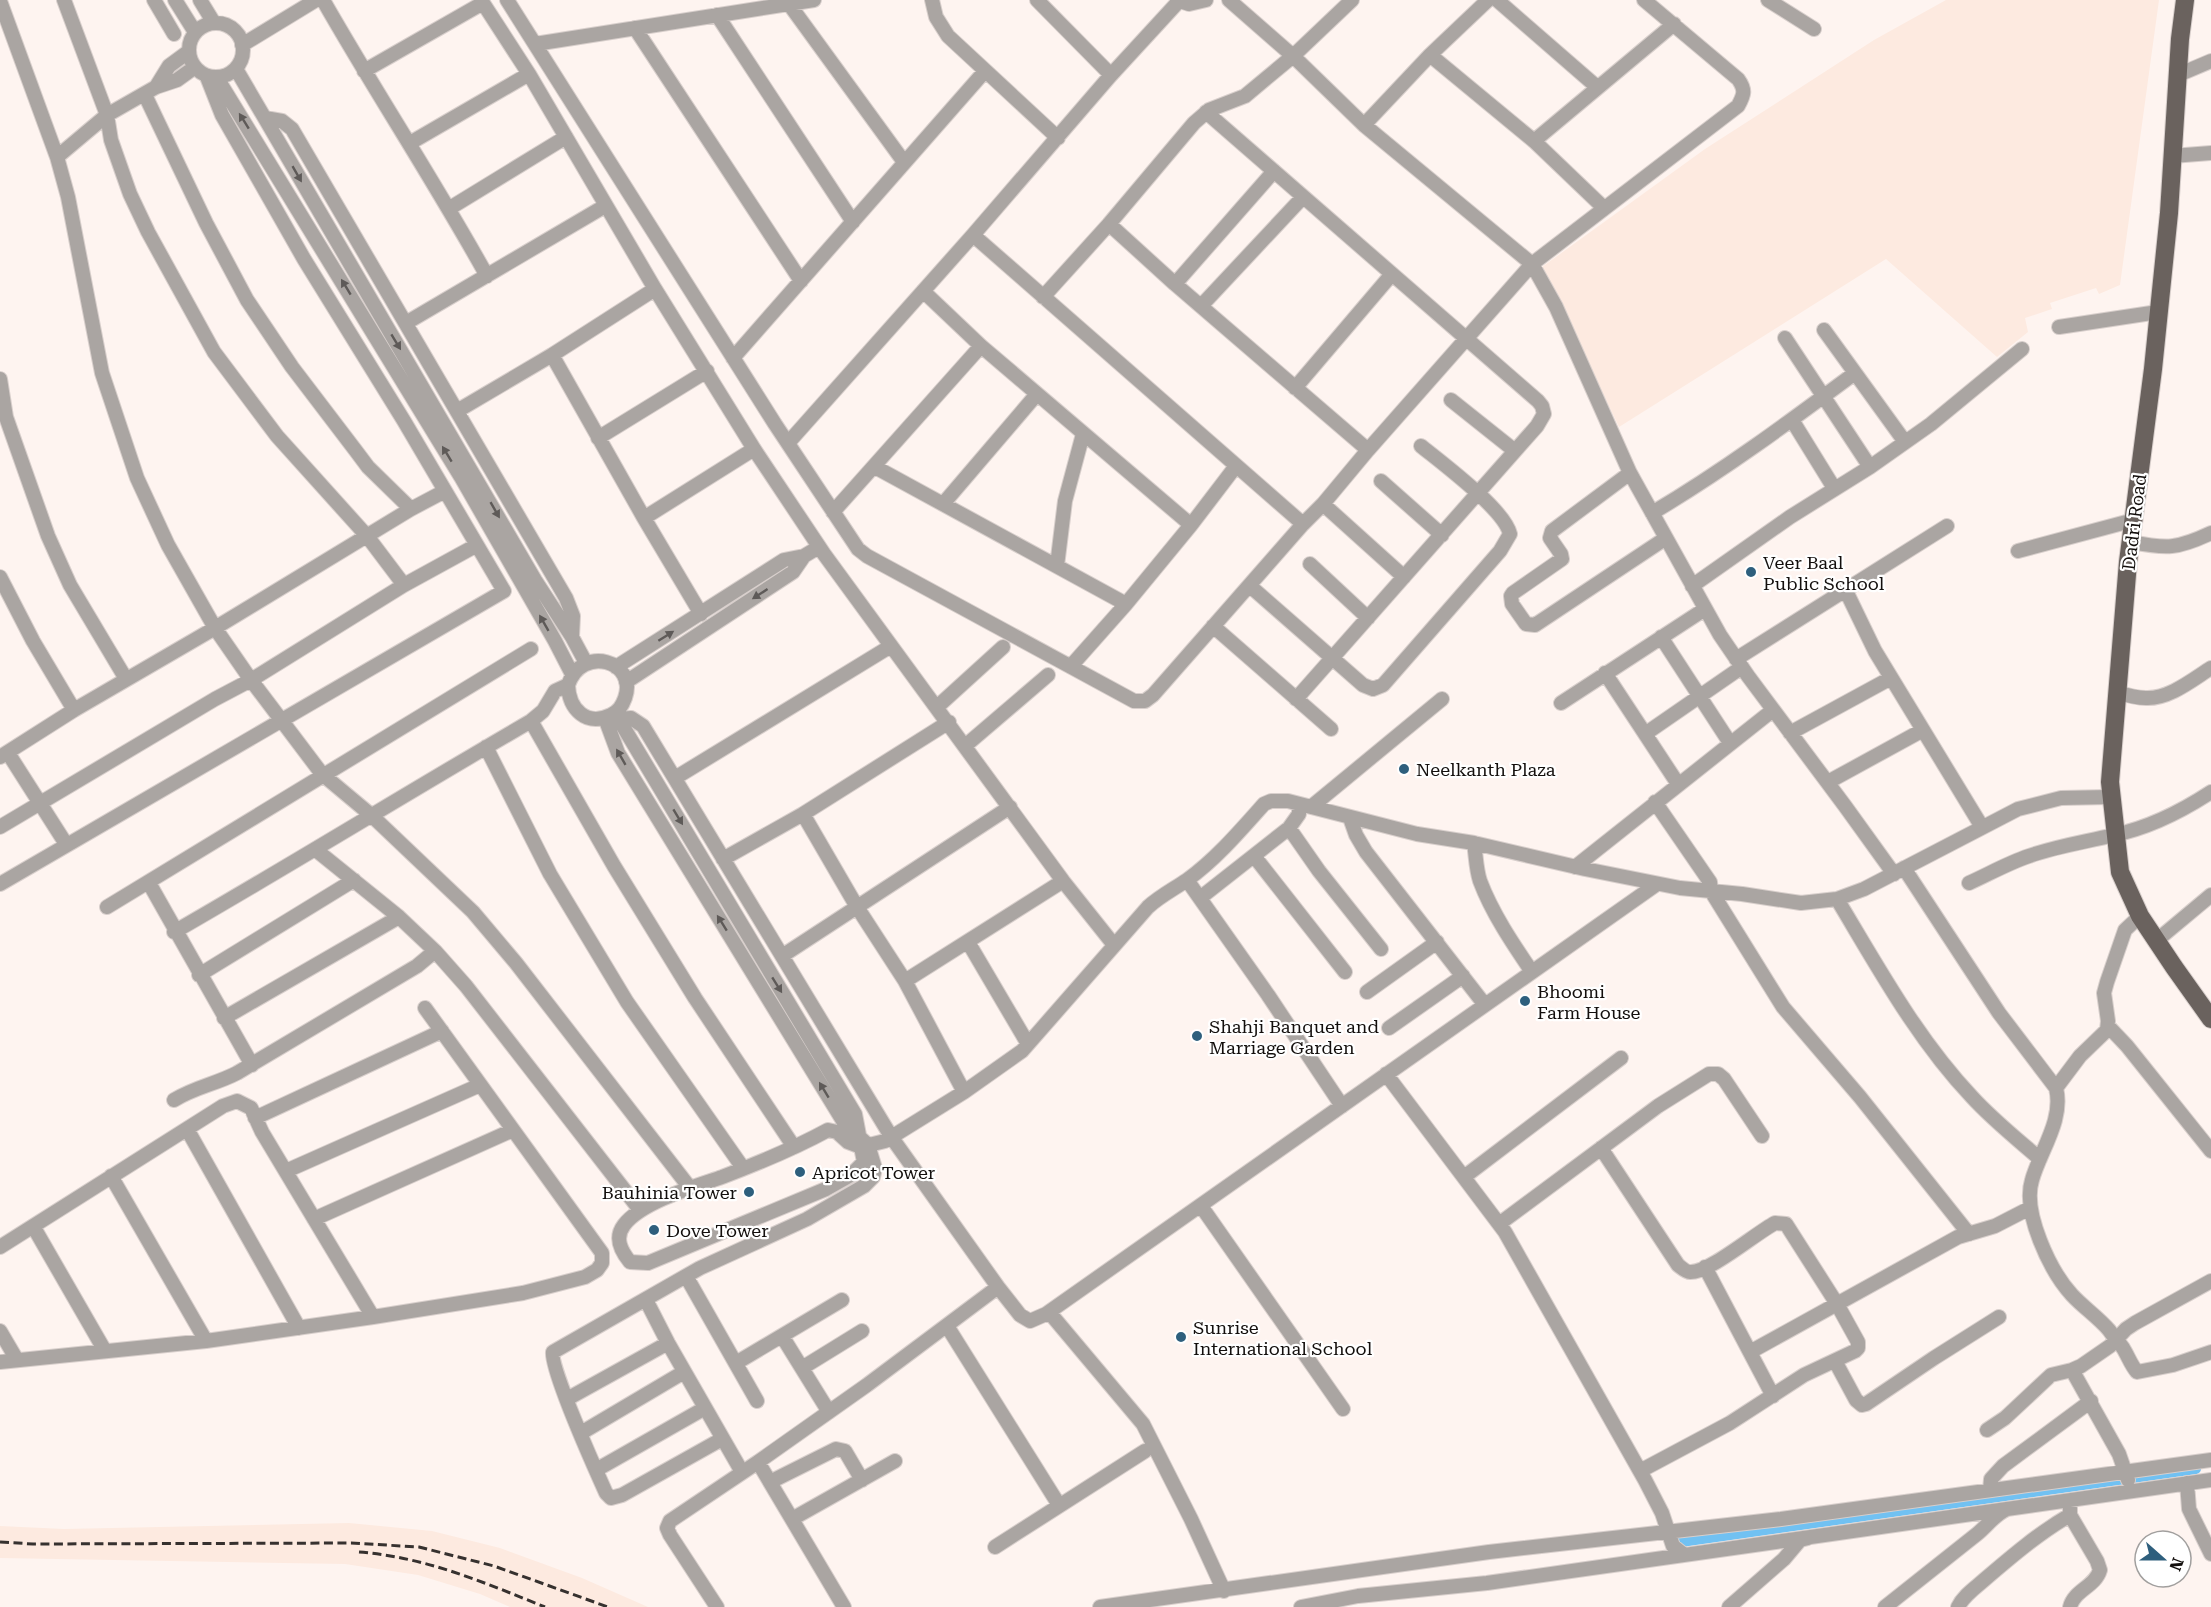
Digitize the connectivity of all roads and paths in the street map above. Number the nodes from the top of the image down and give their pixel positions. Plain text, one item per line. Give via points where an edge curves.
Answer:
1 (64, 0) edge
2 (154, 0) edge
3 (175, 0) edge
4 (200, 0) edge
5 (301, 0) edge
6 (316, 0) edge
7 (323, 0) edge
8 (507, 0) edge
9 (814, 0) edge
10 (932, 0) edge
11 (1037, 0) edge
12 (1206, 0) edge
13 (1229, 0) edge
14 (1352, 0) edge
15 (1488, 0) edge
16 (1497, 0) edge
17 (1644, 0) edge
18 (1768, 0) edge
19 (2185, 0) edge
20 (0, 1) edge
21 (1178, 1) edge
22 (482, 2) edge
23 (789, 4) junction
24 (717, 15) junction
25 (214, 23) junction
26 (1674, 24) junction
27 (636, 28) junction
28 (1814, 29) dead end
29 (195, 32) junction
30 (174, 34) dead end
31 (240, 40) junction
32 (535, 44) junction
33 (188, 52) junction
34 (1430, 55) junction
35 (1293, 56) junction
36 (2211, 61) edge
37 (195, 67) junction
38 (236, 69) junction
39 (364, 71) junction
40 (985, 71) junction
41 (529, 74) junction
42 (1111, 75) junction
43 (2178, 75) junction
44 (212, 77) junction
45 (1597, 87) junction
46 (150, 91) junction
47 (1206, 112) junction
48 (107, 115) junction
49 (265, 118) junction
50 (1364, 125) junction
51 (566, 137) junction
52 (1058, 138) junction
53 (1534, 141) junction
54 (410, 143) junction
55 (2211, 153) edge
56 (2172, 156) junction
57 (57, 157) junction
58 (904, 162) junction
59 (1274, 171) junction
60 (1303, 197) junction
61 (605, 206) junction
62 (450, 208) junction
63 (1604, 208) junction
64 (853, 222) junction
65 (1108, 224) junction
66 (973, 234) junction
67 (1532, 264) junction
68 (1392, 274) junction
69 (487, 276) junction
70 (801, 281) junction
71 (1175, 284) junction
72 (655, 290) junction
73 (923, 291) junction
74 (1043, 297) junction
75 (1201, 306) junction
76 (2158, 312) junction
77 (406, 323) junction
78 (2059, 327) dead end
79 (1824, 330) dead end
80 (1785, 338) dead end
81 (1465, 339) junction
82 (981, 346) junction
83 (2022, 349) dead end
84 (552, 355) junction
85 (734, 358) junction
86 (707, 371) junction
87 (1855, 373) junction
88 (0, 379) edge
89 (1295, 388) junction
90 (1037, 394) junction
91 (1823, 396) junction
92 (1451, 400) dead end
93 (457, 411) junction
94 (3, 418) edge
95 (1792, 420) junction
96 (1083, 434) junction
97 (598, 438) junction
98 (1905, 442) junction
99 (788, 443) junction
100 (1421, 446) dead end
101 (754, 449) junction
102 (1368, 450) junction
103 (1515, 451) junction
104 (1236, 466) junction
105 (875, 467) junction
106 (1870, 467) junction
107 (1630, 473) junction
108 (1381, 481) dead end
109 (1834, 488) junction
110 (444, 491) junction
111 (1477, 493) junction
112 (943, 504) junction
113 (1323, 504) junction
114 (411, 508) junction
115 (833, 512) junction
116 (1652, 513) junction
117 (644, 518) junction
118 (2134, 520) junction
119 (1303, 524) junction
120 (1191, 525) junction
121 (1947, 526) dead end
122 (2211, 533) edge
123 (1442, 535) junction
124 (367, 536) junction
125 (1666, 538) junction
126 (2131, 542) junction
127 (477, 544) junction
128 (819, 547) junction
129 (2018, 551) dead end
130 (804, 556) junction
131 (1310, 564) dead end
132 (1057, 566) junction
133 (0, 577) edge
134 (1404, 577) junction
135 (404, 585) junction
136 (1250, 586) junction
137 (1692, 586) junction
138 (1846, 591) junction
139 (1126, 604) junction
140 (1705, 609) junction
141 (701, 614) junction
142 (1368, 618) junction
143 (1214, 626) junction
144 (215, 628) junction
145 (1661, 637) junction
146 (572, 638) junction
147 (891, 646) junction
148 (1003, 647) dead end
149 (531, 649) dead end
150 (1332, 660) junction
151 (586, 663) junction
152 (1739, 663) junction
153 (1071, 666) junction
154 (616, 667) junction
155 (2211, 668) edge
156 (1605, 673) junction
157 (1048, 675) dead end
158 (1891, 678) junction
159 (126, 679) junction
160 (251, 680) junction
161 (570, 680) junction
162 (626, 682) junction
163 (2117, 692) junction
164 (1700, 696) junction
165 (1296, 699) junction
166 (1442, 699) dead end
167 (571, 703) junction
168 (1561, 703) dead end
169 (937, 707) junction
170 (74, 710) junction
171 (1773, 710) junction
172 (543, 711) junction
173 (613, 717) junction
174 (281, 720) junction
175 (531, 721) junction
176 (949, 722) junction
177 (1331, 729) dead end
178 (1923, 730) junction
179 (1790, 733) junction
180 (1646, 734) junction
181 (1730, 743) junction
182 (965, 746) junction
183 (486, 747) junction
184 (4, 755) edge
185 (322, 774) junction
186 (675, 778) junction
187 (1827, 783) junction
188 (1678, 784) junction
189 (2211, 792) edge
190 (2110, 797) junction
191 (1655, 802) junction
192 (41, 803) junction
193 (1305, 805) junction
194 (1010, 807) junction
195 (803, 814) junction
196 (371, 815) junction
197 (1350, 818) junction
198 (0, 827) edge
199 (1982, 827) junction
200 (1289, 828) junction
201 (2114, 836) junction
202 (1474, 843) junction
203 (66, 844) junction
204 (316, 850) junction
205 (1254, 856) junction
206 (723, 859) junction
207 (1575, 867) junction
208 (1899, 871) junction
209 (354, 880) junction
210 (1187, 880) junction
211 (1063, 881) junction
212 (148, 883) junction
213 (1969, 883) dead end
214 (0, 884) edge
215 (1657, 884) junction
216 (1711, 891) junction
217 (2211, 895) edge
218 (1200, 898) junction
219 (1837, 899) junction
220 (107, 907) dead end
221 (857, 907) junction
222 (2140, 916) junction
223 (399, 917) junction
224 (174, 932) junction
225 (2156, 941) junction
226 (968, 942) junction
227 (1437, 942) junction
228 (1114, 945) junction
229 (1380, 949) dead end
230 (435, 951) junction
231 (782, 956) junction
232 (1346, 972) dead end
233 (1532, 972) junction
234 (199, 975) junction
235 (1463, 976) junction
236 (905, 981) junction
237 (1367, 992) dead end
238 (1485, 1005) junction
239 (425, 1008) dead end
240 (224, 1018) junction
241 (2211, 1018) edge
242 (2108, 1026) junction
243 (1389, 1028) dead end
244 (442, 1031) junction
245 (1028, 1044) junction
246 (1621, 1058) dead end
247 (252, 1065) junction
248 (1386, 1074) junction
249 (480, 1085) junction
250 (2056, 1088) junction
251 (964, 1092) junction
252 (174, 1100) dead end
253 (1342, 1106) junction
254 (255, 1118) junction
255 (187, 1129) junction
256 (513, 1130) junction
257 (1762, 1136) dead end
258 (892, 1138) junction
259 (863, 1142) junction
260 (794, 1147) junction
261 (1601, 1148) junction
262 (2211, 1151) edge
263 (2040, 1159) junction
264 (743, 1168) junction
265 (286, 1171) junction
266 (111, 1176) junction
267 (1464, 1177) junction
268 (690, 1188) junction
269 (1201, 1206) junction
270 (2030, 1208) junction
271 (640, 1210) junction
272 (314, 1219) junction
273 (1499, 1224) junction
274 (33, 1226) junction
275 (1969, 1234) junction
276 (0, 1247) edge
277 (1705, 1267) junction
278 (686, 1276) junction
279 (2211, 1281) edge
280 (998, 1287) junction
281 (646, 1300) junction
282 (842, 1300) dead end
283 (1837, 1304) junction
284 (1049, 1312) junction
285 (373, 1317) junction
286 (1999, 1317) dead end
287 (947, 1326) junction
288 (299, 1328) junction
289 (0, 1331) edge
290 (862, 1331) dead end
291 (782, 1336) junction
292 (2116, 1340) junction
293 (206, 1341) junction
294 (668, 1343) junction
295 (105, 1350) junction
296 (1750, 1352) junction
297 (2211, 1352) edge
298 (17, 1360) junction
299 (1835, 1361) junction
300 (0, 1362) edge
301 (736, 1363) junction
302 (802, 1368) junction
303 (2072, 1370) junction
304 (684, 1372) junction
305 (1773, 1396) junction
306 (567, 1399) junction
307 (757, 1401) dead end
308 (2091, 1401) junction
309 (705, 1408) junction
310 (1343, 1409) dead end
311 (829, 1412) junction
312 (1987, 1430) dead end
313 (581, 1433) junction
314 (722, 1439) junction
315 (1145, 1451) dead end
316 (2211, 1460) edge
317 (895, 1461) dead end
318 (758, 1462) junction
319 (597, 1470) junction
320 (1640, 1471) junction
321 (742, 1472) junction
322 (862, 1480) junction
323 (2130, 1480) junction
324 (2211, 1480) edge
325 (770, 1482) junction
326 (2187, 1483) junction
327 (1990, 1490) junction
328 (2069, 1500) junction
329 (1059, 1505) junction
330 (2009, 1508) junction
331 (2070, 1515) junction
332 (792, 1518) junction
333 (1810, 1538) junction
334 (1674, 1542) junction
335 (995, 1547) dead end
336 (2211, 1554) edge
337 (1224, 1591) junction
338 (717, 1607) edge
339 (844, 1607) edge
340 (1100, 1607) edge
341 (1301, 1607) edge
342 (1730, 1607) edge
343 (1885, 1607) edge
344 (1958, 1607) edge
345 (2070, 1607) edge

1 - 48 street
2 - 30 street
3 - 29 street
4 - 25 street
5 - 31 street
6 - 31 street
7 - 39 street
8 - 32 street
9 - 23 street
10 - 40 street via 944,31
11 - 42 street
12 - 21 street via 1189,4
13 - 35 street
14 - 35 street
15 - 34 street
16 - 45 street
17 - 26 street
18 - 28 street
19 - 43 main road, Dadri Road
20 - 57 street
21 - 42 street
22 - 39 street
22 - 41 street
23 - 24 street
23 - 58 street
24 - 27 street
24 - 64 street
25 - 29 street
25 - 31 street via 225,24
26 - 45 street
26 - 63 street via 1738,79 1744,96 1728,115
27 - 32 street
27 - 70 street
29 - 33 street
31 - 38 street via 242,59
32 - 85 street
33 - 37 street
33 - 46 street via 169,66
34 - 50 street
34 - 53 street
35 - 47 street via 1245,96
35 - 50 street
36 - 43 street
37 - 44 street
37 - 46 street
38 - 44 street via 228,75
38 - 49 street
39 - 54 street
40 - 52 street
40 - 58 street
41 - 51 street
41 - 54 street
42 - 52 street
43 - 56 main road, Dadri Road
44 - 110 street via 222,115
161 -> 44 street via 555,641 461,477
45 - 53 street
46 - 48 street
46 - 114 street via 206,223 247,300 356,451
47 - 59 street
47 - 65 street
48 - 57 street
48 - 124 street via 111,140 130,194 214,352 277,436
49 - 77 street via 282,121 292,129
49 -> 146 street
50 - 67 street
51 - 61 street
51 - 62 street
52 - 66 street
53 - 63 street
54 - 62 street
55 - 56 street
56 - 76 main road, Dadri Road
57 - 144 street via 102,373 137,478
58 - 64 street
59 - 60 street
59 - 71 street
60 - 68 street
60 - 75 street
61 - 69 street
61 - 72 street
62 - 69 street
63 - 67 street
64 - 70 street
65 - 71 street
65 - 74 street
66 - 73 street
66 - 74 street
67 - 81 street
67 - 107 street via 1556,307
68 - 81 street
68 - 89 street
69 - 77 street
70 - 85 street
71 - 75 street
72 - 84 street
72 - 86 street
73 - 82 street
73 - 99 street
74 - 104 street
75 - 89 street
76 - 78 street
76 - 118 main road, Dadri Road
77 - 93 street
79 - 87 street
80 - 91 street
81 - 102 street
81 - 103 street via 1542,406 1542,420
82 - 90 street
82 - 105 street
83 - 98 street
84 - 93 street
84 - 97 street
85 - 99 street
86 - 97 street
86 - 101 street
87 - 91 street
87 - 98 street
88 - 94 street
89 - 102 street
90 - 96 street
90 - 112 street
91 - 95 street
91 - 106 street
92 - 103 street
93 - 146 street via 566,598 573,616
94 - 159 street via 70,585
95 - 109 street
95 - 116 street
96 - 120 street
96 - 132 street via 1065,501
97 - 117 street
98 - 106 street
99 - 115 street
100 - 111 street
101 - 117 street
101 - 128 street
102 - 113 street
103 - 111 street
104 - 119 street
104 - 120 street
105 - 112 street
105 - 115 street
106 - 109 street
107 - 116 street
107 - 125 street via 1552,531 1550,538 1562,559 1513,593 1512,604 1526,624 1539,624
108 - 123 street
109 - 137 street
110 - 114 street
110 - 127 street
111 - 123 street
111 - 150 street via 1509,527 1508,541 1500,551 1378,688 1364,685
112 - 132 street
113 - 119 street
113 - 134 street
114 - 124 street
115 - 153 street via 850,539 867,556
116 - 125 street
117 - 141 street
118 - 126 main road, Dadri Road
118 - 129 street
119 - 136 street
120 - 139 street
121 - 138 street
122 - 126 street via 2169,548
123 - 134 street
124 - 135 street
124 - 144 street
125 - 137 street
126 - 163 main road, Dadri Road
127 - 135 street
127 - 174 street via 504,591
128 - 130 street
128 - 147 street
130 - 141 street via 784,560
130 -> 162 street via 793,572
131 - 142 street
132 - 139 street
133 - 170 street
134 - 142 street
135 - 160 street
136 - 143 street
136 - 150 street
137 - 140 street
138 - 152 street
138 - 158 street
139 - 153 street
140 - 145 street
140 - 152 street
154 -> 141 street
142 - 150 street
143 - 153 street via 1145,701 1128,699
143 - 165 street
144 - 159 street
144 - 160 street
145 - 156 street
145 - 164 street
146 - 151 street
147 - 169 street
147 - 186 street
148 - 169 street
149 - 185 street
150 - 165 street
151 - 154 street via 602,660
151 - 161 street
152 - 164 street
152 - 171 street
154 - 162 street
155 - 163 street via 2163,695 2146,698
156 - 168 street
156 - 180 street
157 - 182 street
158 - 178 street
158 - 179 street
159 - 170 street
160 - 174 street
160 - 192 street
161 - 167 street
161 - 172 street via 555,691
162 - 173 street via 627,693
163 - 190 main road, Dadri Road
164 - 180 street
164 - 181 street
165 - 177 street
166 - 193 street
167 - 172 street
167 - 173 street via 576,711 594,719
169 - 176 street
170 - 184 street
171 - 179 street
171 - 181 street
172 - 175 street
173 - 186 street via 631,718 644,726
173 - 259 street via 618,753 845,1124
174 - 185 street
174 - 203 street
175 - 183 street
175 - 260 street via 689,988
176 - 182 street
176 - 195 street
178 - 187 street
178 - 199 street
179 - 187 street
180 - 188 street
181 - 188 street
182 - 194 street
183 - 196 street
183 - 264 street via 550,874 627,1002
184 - 192 street
185 - 196 street
185 - 212 street
186 - 206 street
187 - 208 street
188 - 191 street
189 - 201 street via 2162,819
190 - 199 street via 2085,796 2037,803
190 - 201 main road, Dadri Road
191 - 207 street
191 - 216 street via 1710,882
192 - 198 street
192 - 203 street
193 - 197 street
193 - 200 street
193 - 210 street via 1278,800 1264,804
194 - 211 street
194 - 221 street
195 - 206 street
195 - 221 street
196 - 204 street
196 - 268 street via 473,912
197 - 202 street
197 - 227 street via 1366,852
199 - 208 street
200 - 205 street
200 - 229 street
201 - 213 street via 2027,856
201 - 222 main road, Dadri Road via 2120,872
202 - 207 street
202 - 233 street via 1487,897
203 - 214 street
204 - 209 street
204 - 224 street
205 - 218 street
205 - 232 street
206 - 231 street
207 - 215 street
208 - 219 street
208 - 250 street
209 - 223 street
209 - 234 street
210 - 218 street
210 - 228 street via 1160,896
211 - 226 street
211 - 228 street
212 - 220 street
212 - 224 street
215 - 216 street
215 - 233 street
216 - 219 street via 1801,903
216 - 275 street via 1783,1007
217 - 225 street
218 - 253 street
219 - 263 street via 1903,1007 1948,1069 1988,1114
221 - 231 street
221 - 236 street
222 - 225 main road, Dadri Road
222 - 242 street via 2125,930 2107,982 2104,1000
223 - 230 street
223 - 240 street
224 - 234 street
225 - 241 main road, Dadri Road
226 - 236 street
226 - 245 street
227 - 235 street
227 - 237 street
228 - 245 street
230 - 247 street via 417,966
230 - 271 street
231 - 258 street
233 - 238 street
234 - 240 street
235 - 238 street
235 - 243 street
236 - 251 street
238 - 248 street
239 - 244 street
240 - 247 street
242 - 250 street
242 - 262 street
244 - 249 street
244 - 254 street
245 - 251 street
246 - 267 street
247 - 252 street
248 - 253 street
248 - 267 street
249 - 256 street
249 - 265 street
250 - 263 street via 2057,1108
251 - 258 street
253 - 269 street
254 - 255 street via 250,1108 237,1101
254 - 265 street
255 - 266 street
255 - 288 street
256 - 272 street
256 - 285 street via 602,1252 597,1270 523,1293
257 - 261 street via 1724,1079 1714,1074 1658,1106
258 - 259 street
258 - 280 street
259 - 260 street via 848,1142 828,1130
259 - 271 street via 864,1162 859,1169 826,1189 648,1263 630,1262 619,1243 623,1226
259 - 278 street via 875,1168 864,1186 807,1219
260 - 264 street
261 - 273 street
261 - 277 street via 1678,1265 1690,1272
263 - 270 street via 2029,1191
264 - 268 street
265 - 272 street
266 - 274 street
266 - 293 street
267 - 273 street
268 - 271 street
269 - 284 street
269 - 310 street
270 - 275 street
270 - 292 street via 2062,1282
272 - 285 street
273 - 320 street
274 - 276 street
274 - 295 street
275 - 283 street
277 - 283 street via 1782,1222
277 - 296 street
278 - 281 street
278 - 301 street
279 - 292 street via 2135,1323
280 - 284 street via 1030,1321
280 - 287 street
281 - 294 street
281 - 306 street via 553,1352
282 - 291 street
283 - 296 street
283 - 299 street via 1858,1346
284 - 337 street via 1143,1424
285 - 288 street
286 - 299 street via 1866,1404 1856,1400
287 - 311 street
287 - 329 street
288 - 293 street
289 - 298 street
290 - 302 street
291 - 301 street
291 - 302 street
292 - 297 street via 2137,1372
292 - 303 street
293 - 295 street
294 - 304 street
294 - 306 street
295 - 298 street
296 - 305 street
298 - 300 street
299 - 305 street via 1804,1375
301 - 307 street
302 - 311 street
303 - 308 street
303 - 312 street via 2051,1376
304 - 309 street
304 - 313 street
305 - 320 street
306 - 313 street
308 - 323 street
308 - 327 street via 2003,1466 1991,1479
309 - 314 street
309 - 319 street
311 - 318 street
313 - 319 street
314 - 319 street via 616,1498 606,1493
314 - 321 street
315 - 329 street
316 - 323 street
317 - 322 street
318 - 321 street
318 - 325 street
320 - 334 street
321 - 338 street via 676,1515 668,1528
322 - 325 street via 848,1454 836,1449
322 - 332 street
323 - 326 street
323 - 327 street
323 - 328 street
324 - 326 street
325 - 332 street
326 - 336 street via 2189,1509
327 - 334 street via 1793,1517
328 - 330 street
328 - 331 street
329 - 335 street
330 - 333 street
330 - 343 street via 1997,1513 1991,1523
331 - 344 street via 2047,1528 2004,1563
331 - 345 street via 2100,1570 2096,1580 2073,1598
332 - 339 street
333 - 334 street
333 - 342 street via 1800,1540
334 - 337 street via 1489,1552
334 - 341 street via 1487,1583 1358,1596
337 - 340 street

